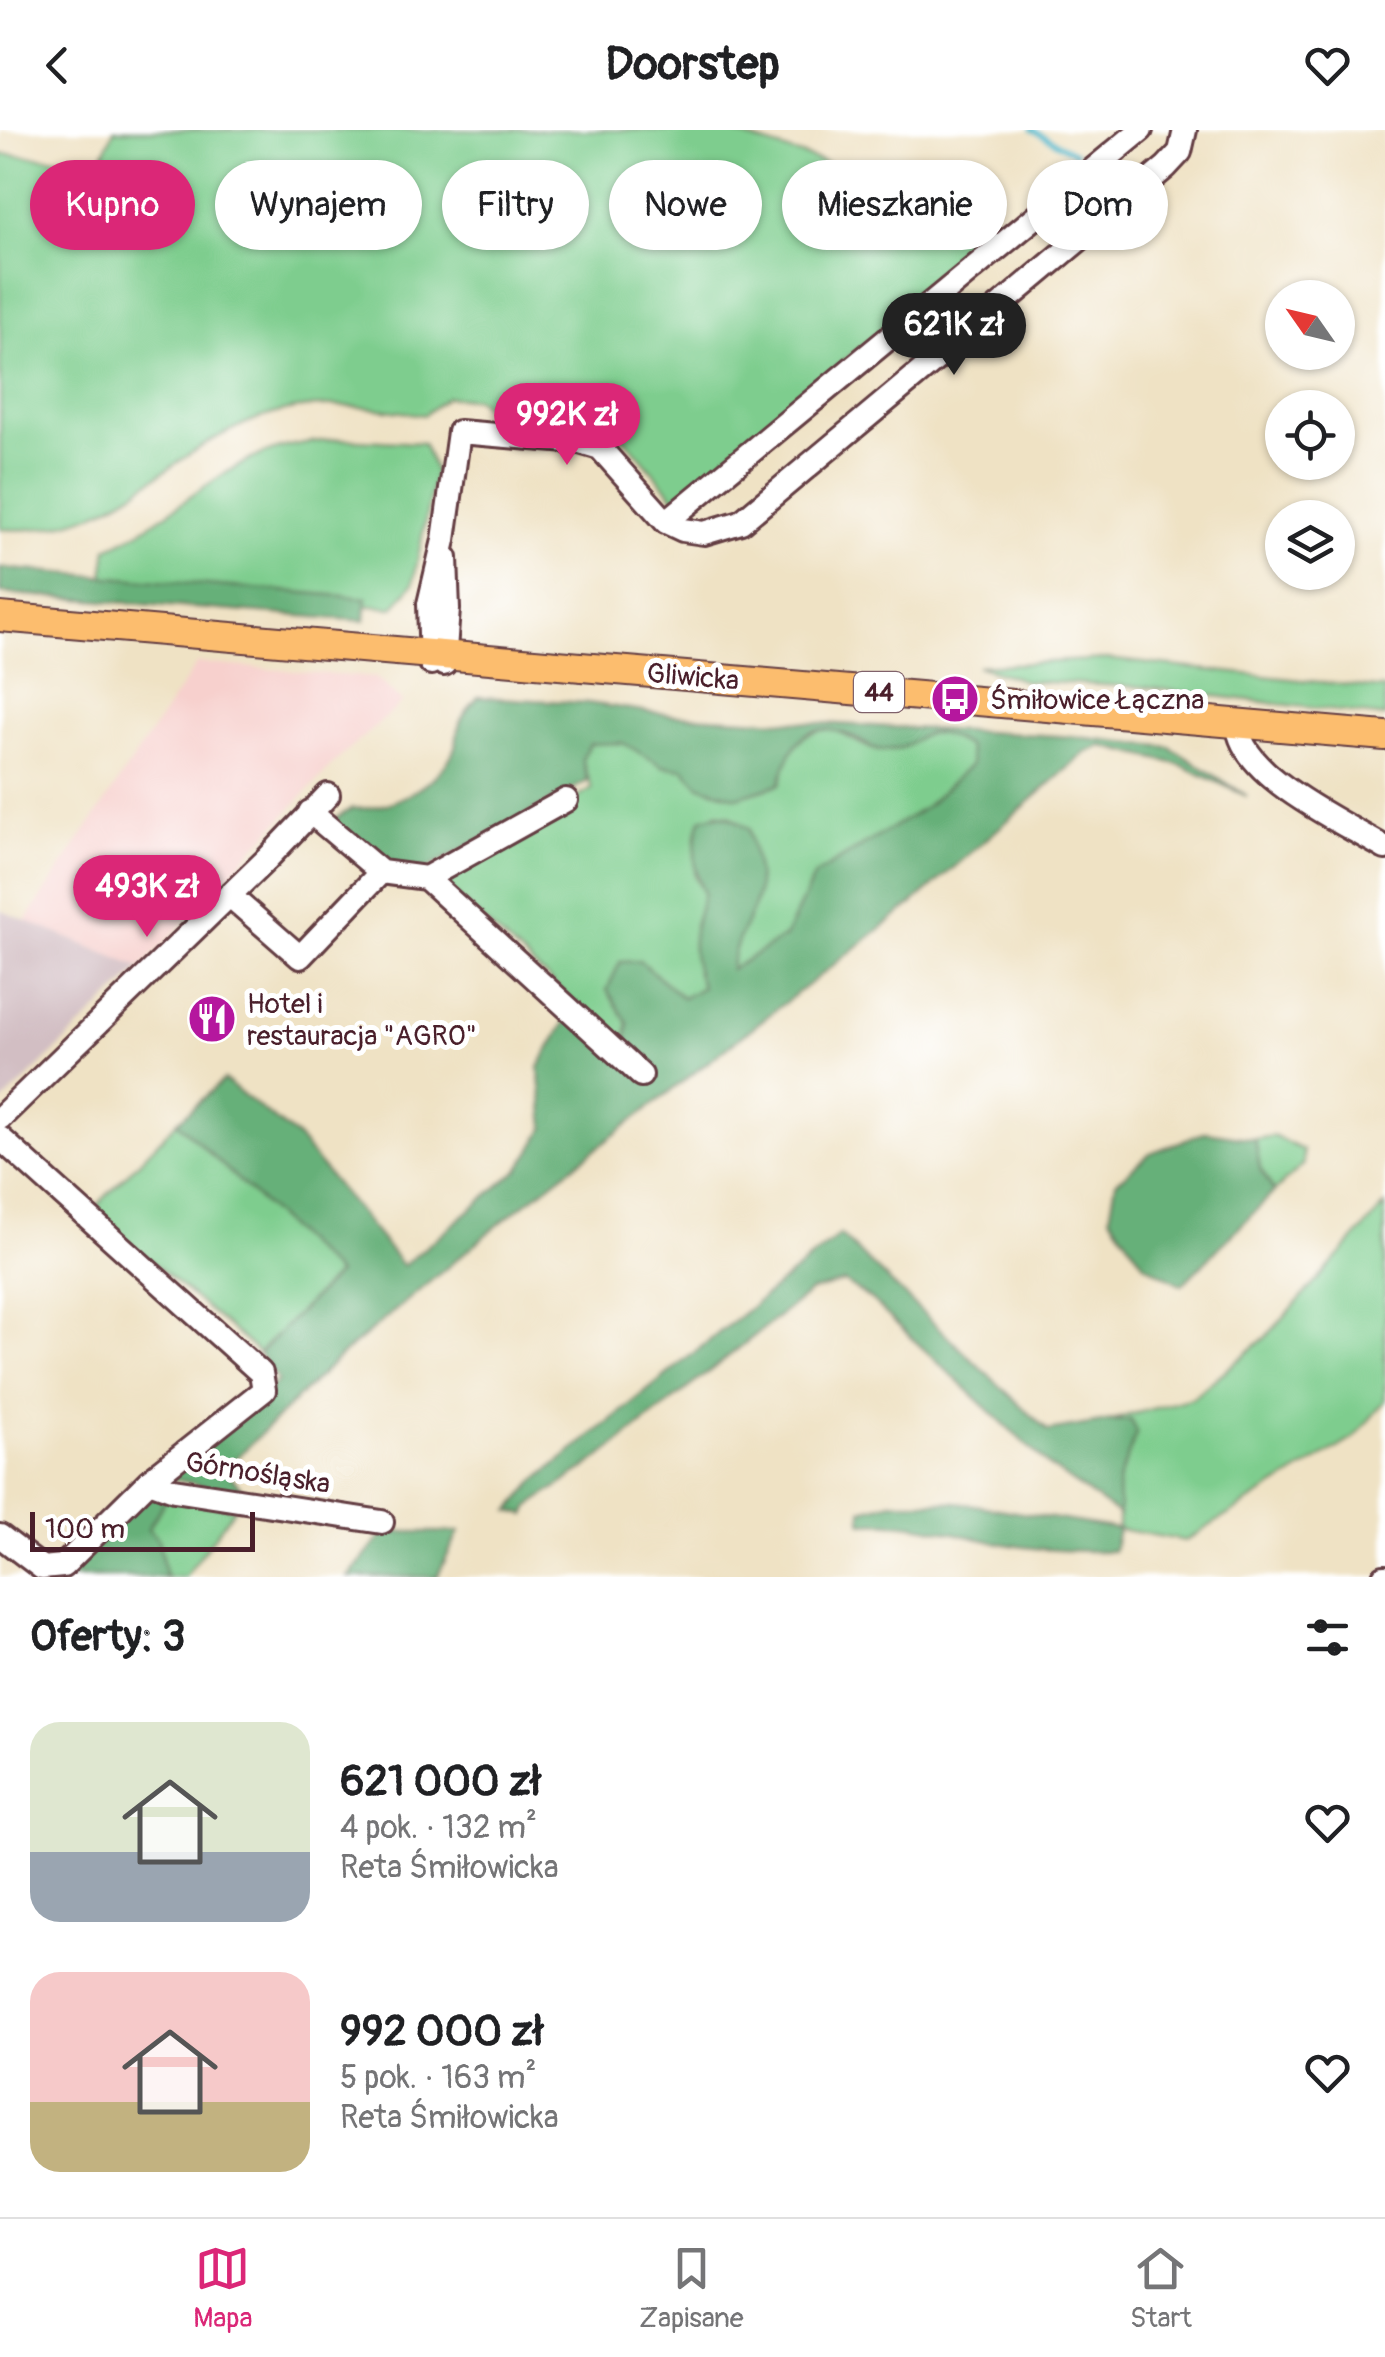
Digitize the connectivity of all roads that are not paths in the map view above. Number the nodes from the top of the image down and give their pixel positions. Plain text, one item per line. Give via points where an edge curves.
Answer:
1 (1141, 130) edge
2 (1185, 130) edge
3 (666, 522) junction
4 (0, 617) edge
5 (438, 659) junction
6 (1238, 724) junction
7 (1385, 736) edge
8 (328, 795) dead end
9 (566, 800) dead end
10 (310, 812) junction
11 (1385, 848) edge
12 (381, 872) junction
13 (426, 878) junction
14 (229, 894) junction
15 (640, 1075) dead end
16 (0, 1118) edge
17 (0, 1138) edge
18 (149, 1481) junction
19 (382, 1522) dead end
20 (0, 1536) edge
21 (48, 1572) edge

1 - 3 street
2 - 3 street via 1180,152 1166,167 741,522 704,533
3 - 5 street via 600,448 459,432 429,604
4 - 5 main road, Gliwicka / 44
5 - 6 main road, Gliwicka / 44
6 - 7 main road, Gliwicka / 44
6 - 11 street via 1245,748 1268,774
8 - 10 street
9 - 13 street
10 - 12 street
10 - 14 street
12 - 13 street
12 - 14 street via 300,957
13 - 15 street
14 - 16 street
17 - 18 street via 265,1380 264,1390
18 - 19 street, Górnośląska
18 - 21 street, Górnośląska via 64,1566
20 - 21 street, Górnośląska

